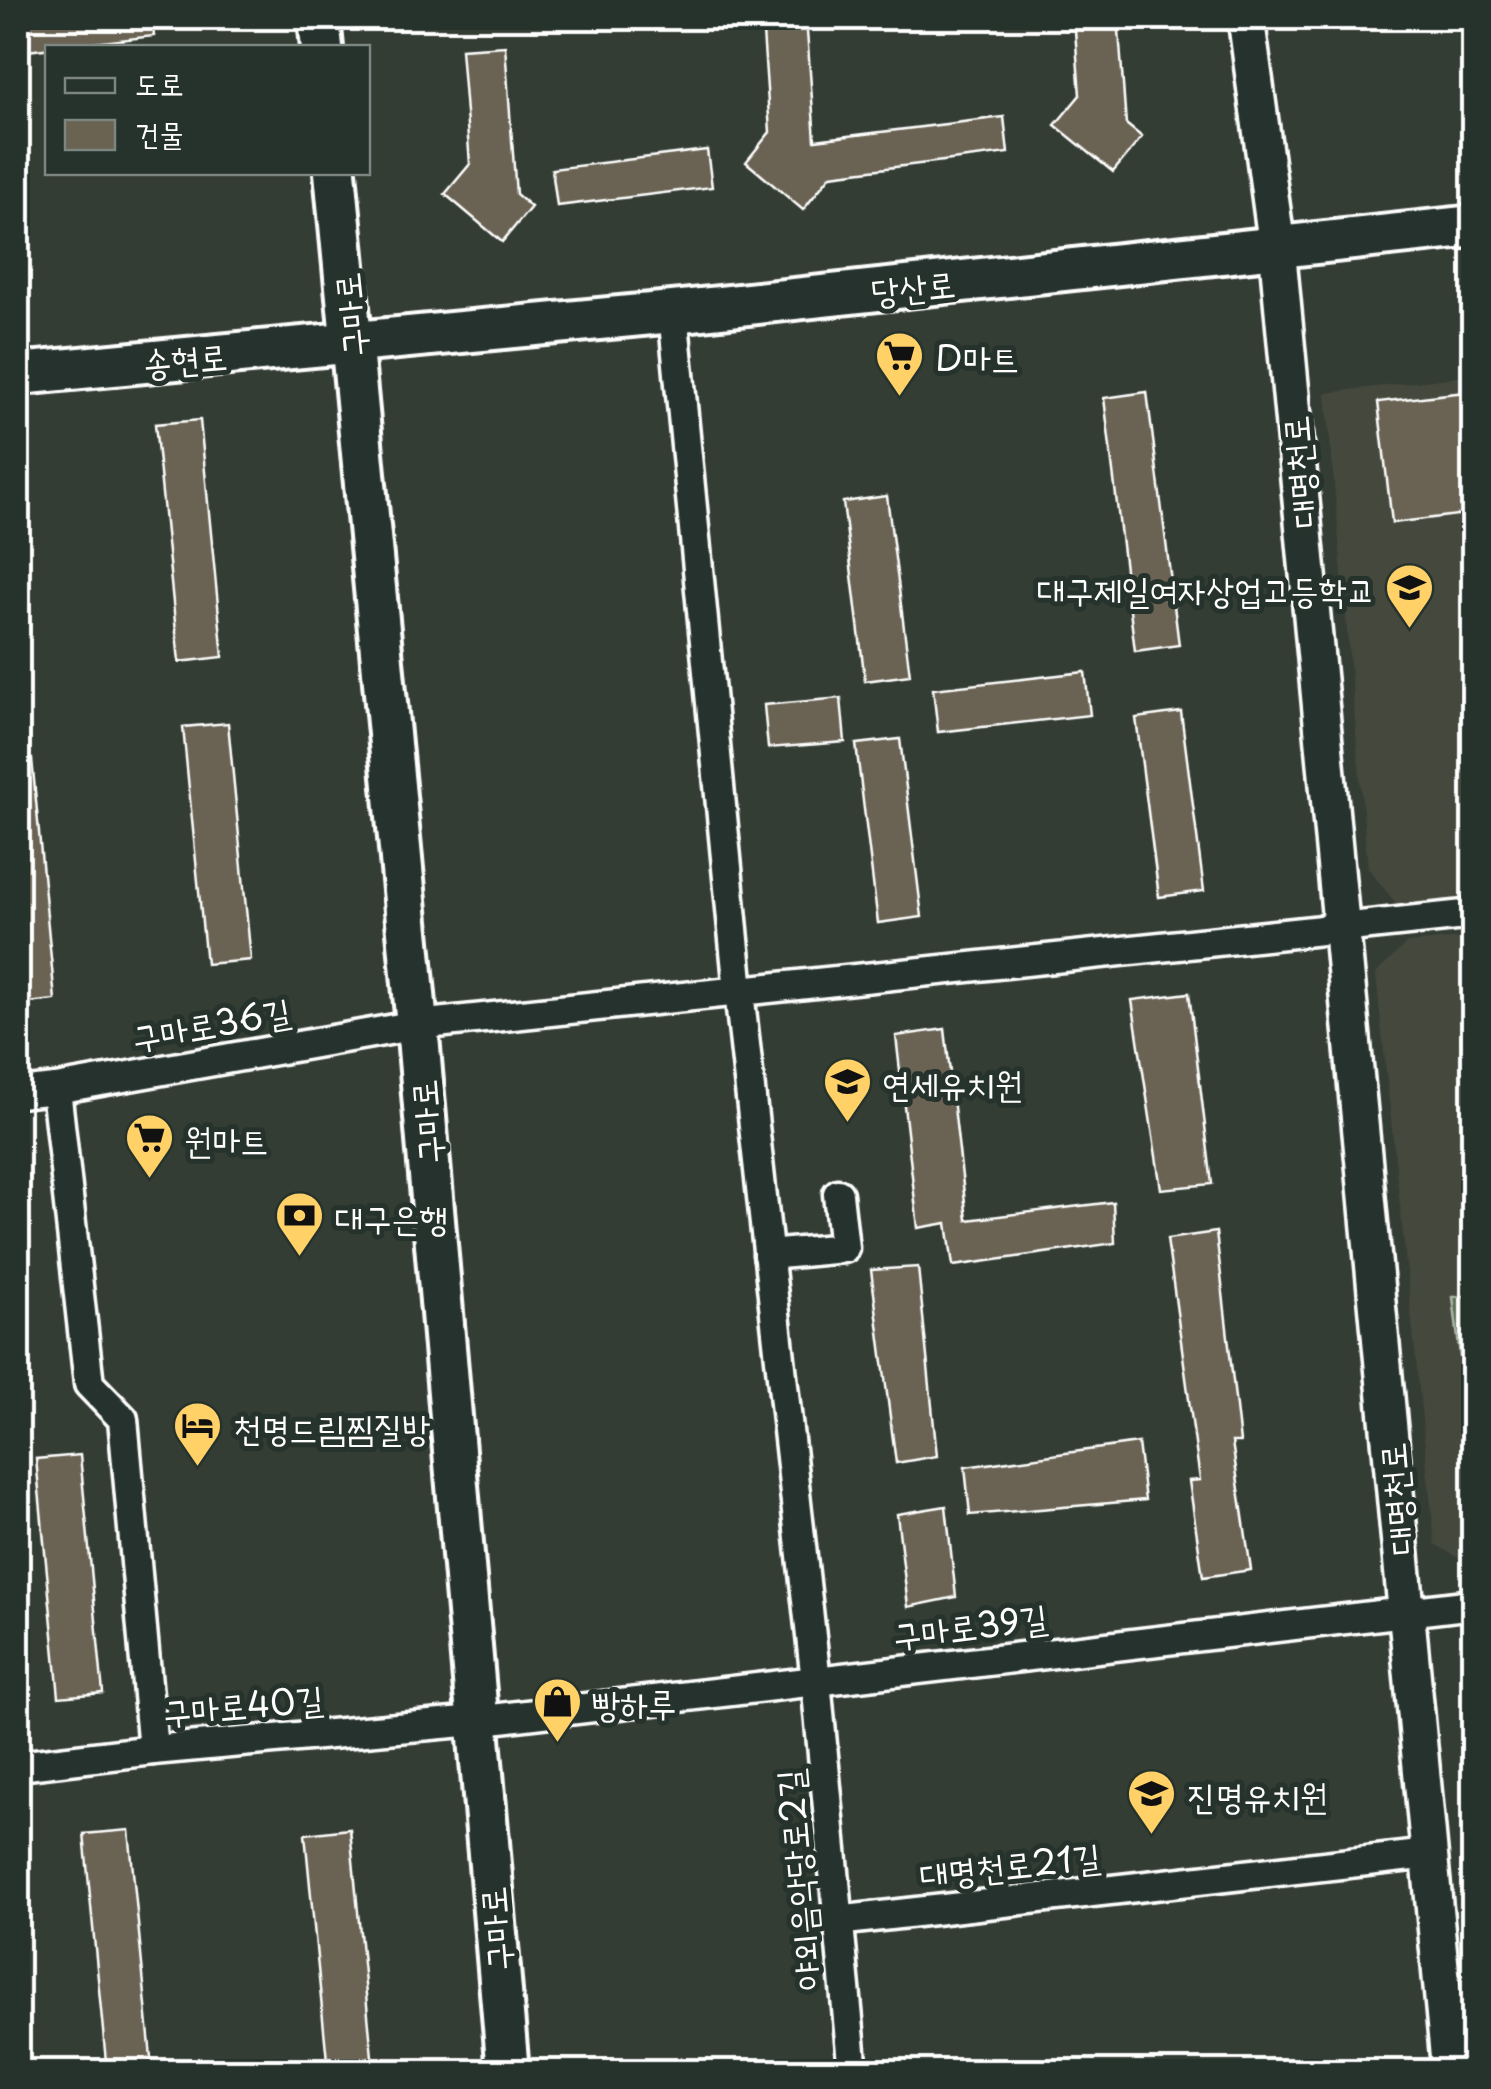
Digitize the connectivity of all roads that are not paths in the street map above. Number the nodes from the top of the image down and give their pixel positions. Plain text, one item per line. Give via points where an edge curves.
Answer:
1 (320, 18) edge
2 (1246, 18) edge
3 (322, 45) edge
4 (335, 175) edge
5 (1474, 226) edge
6 (1277, 247) junction
7 (673, 312) junction
8 (352, 342) junction
9 (18, 374) edge
10 (1474, 914) edge
11 (1341, 927) junction
12 (738, 991) junction
13 (417, 1024) junction
14 (56, 1089) junction
15 (18, 1093) edge
16 (838, 1194) dead end
17 (768, 1255) junction
18 (1474, 1604) edge
19 (1405, 1611) junction
20 (816, 1681) junction
21 (475, 1722) junction
22 (153, 1750) junction
23 (18, 1766) edge
24 (1428, 1854) junction
25 (838, 1920) junction
26 (508, 2072) edge
27 (853, 2072) edge
28 (1450, 2072) edge

1 - 3 main road
2 - 6 street, 대명천로
4 - 8 main road, 구마로
5 - 6 main road, 당산로
6 - 7 main road, 당산로
6 - 11 street, 대명천로
7 - 8 main road, 당산로
7 - 12 street, 야외음악당로2길
8 - 9 main road, 송현로
8 - 13 main road, 구마로
10 - 11 street
11 - 12 street, 구마로36길
11 - 19 street, 대명천로
12 - 13 street, 구마로36길
12 - 17 street, 야외음악당로2길
13 - 14 street, 구마로36길
13 - 21 main road, 구마로
14 - 15 street, 구마로36길
14 - 22 street via 89,1384 122,1419
16 - 17 street via 844,1248
17 - 20 street, 야외음악당로2길
18 - 19 street, 구마로39길
19 - 20 street, 구마로39길
19 - 24 street, 대명천로
20 - 21 street, 구마로39길
20 - 25 street, 야외음악당로2길
21 - 22 street, 구마로40길
21 - 26 main road, 구마로
22 - 23 street, 구마로40길
24 - 25 street, 대명천로21길
24 - 28 street, 대명천로
25 - 27 street, 야외음악당로2길

